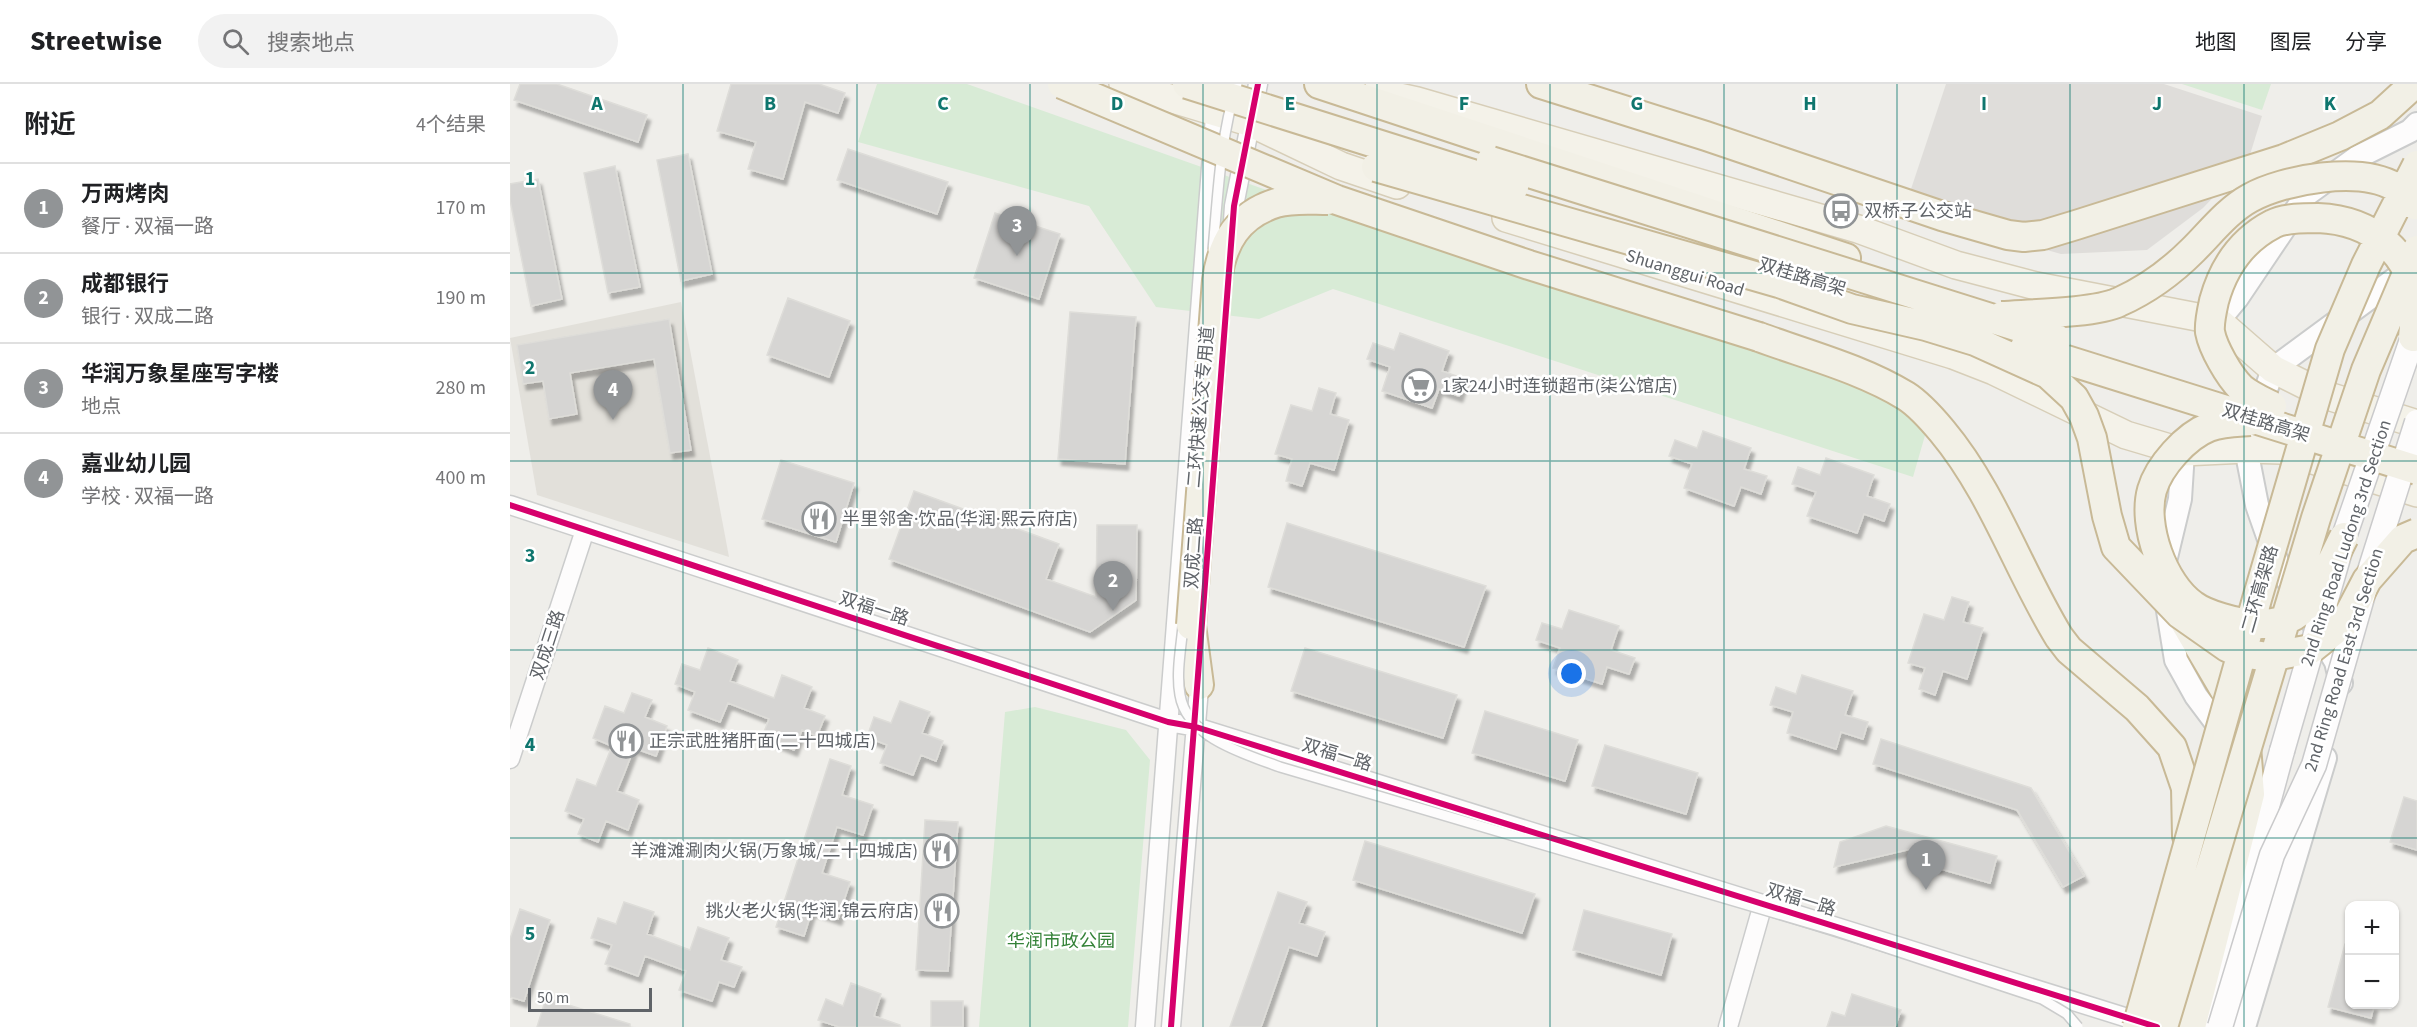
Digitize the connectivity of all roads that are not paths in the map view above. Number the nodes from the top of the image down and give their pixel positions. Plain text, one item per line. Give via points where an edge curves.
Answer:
1 (1062, 84) edge
2 (1123, 84) edge
3 (1187, 84) edge
4 (1221, 84) edge
5 (1237, 84) edge
6 (1246, 84) edge
7 (1258, 84) edge
8 (1318, 84) edge
9 (1342, 84) edge
10 (1541, 84) edge
11 (2414, 84) edge
12 (1214, 111) junction
13 (1249, 122) junction
14 (2417, 124) edge
15 (2417, 165) edge
16 (1376, 167) joint
17 (1337, 200) junction
18 (2417, 207) edge
19 (2417, 250) edge
20 (2417, 263) edge
21 (2044, 288) junction
22 (1852, 309) junction
23 (2218, 321) junction
24 (1984, 328) junction
25 (2415, 330) edge
26 (2274, 369) junction
27 (2048, 374) junction
28 (2012, 380) junction
29 (2265, 413) junction
30 (2417, 423) edge
31 (2246, 449) junction
32 (2183, 452) junction
33 (2417, 452) edge
34 (2417, 471) edge
35 (2417, 493) edge
36 (510, 505) edge
37 (585, 530) junction
38 (2417, 533) edge
39 (2344, 537) junction
40 (2367, 580) junction
41 (2181, 614) junction
42 (1199, 685) junction
43 (1168, 722) junction
44 (1196, 727) junction
45 (510, 759) edge
46 (2187, 848) junction
47 (1764, 904) junction
48 (1145, 1027) edge
49 (1171, 1027) edge
50 (1728, 1027) edge
51 (2078, 1027) edge
52 (2137, 1027) edge
53 (2157, 1027) edge
54 (2163, 1027) edge
55 (2177, 1027) edge
56 (2191, 1027) edge
57 (2207, 1027) edge
58 (2220, 1027) edge
59 (2244, 1027) edge

1 - 17 highway, bridge
2 - 12 main road, Shuanggui Road
3 - 24 highway, 双桂路高架, bridge
4 - 12 street, 双成二路
5 - 51 lane, 二环快速公交专用道, bridge via 1220,161 1179,684 1184,709 1194,722 1227,746 1280,767 1836,931 2042,999 2067,1014
6 - 24 highway, 双桂路高架, bridge
7 - 13 street, 双成二路
8 - 24 highway, bridge via 1908,279
9 - 21 main road via 1417,101 1735,192 1858,229 1956,265
10 - 11 highway via 1942,216 2024,237 2076,225 2284,159 2380,115
12 - 13 main road, Shuanggui Road
12 - 43 street, 双成二路
13 - 16 main road
13 - 28 main road, Shuanggui Road via 1341,166 1396,185 1953,355
13 - 42 street, 双成二路 via 1234,206
14 - 23 street via 2358,157 2307,194 2238,298
15 - 46 highway, 二环高架路, bridge via 2366,264 2330,349
16 - 22 highway, bridge via 1779,283
17 - 42 highway, bridge via 1278,202 1247,219 1223,248 1216,280 1191,625
17 - 46 highway, bridge via 1759,337 1879,381 1909,398 1935,423 1969,469 2059,637 2137,708 2172,747 2186,788
18 - 24 highway, bridge via 2395,187 2365,178 2329,176 2301,180 2250,198 2150,285 2117,303
19 - 54 highway, 二环高架路, bridge via 2366,370 2316,518
20 - 26 street
21 - 23 main road
21 - 28 main road
22 - 24 highway, bridge
22 - 27 highway, bridge via 1975,341
23 - 26 main road
24 - 27 highway, bridge
24 - 29 highway, 双桂路高架, bridge
25 - 29 highway, bridge via 2413,288 2403,262 2389,244 2366,229 2337,219 2275,223 2250,239 2231,260 2219,282 2210,332 2222,361
25 - 39 main road, 2nd Ring Road Ludong 3rd Section, bridge
26 - 30 main road via 2325,395
26 - 31 street
27 - 41 highway, bridge via 2074,398 2084,416 2116,547
28 - 32 main road, Shuanggui Road via 2126,435
29 - 33 highway, 双桂路高架, bridge
29 - 34 highway, 双桂路高架, bridge
29 - 39 highway, bridge via 2209,427 2174,452 2152,490 2150,514 2155,548 2172,585 2193,606 2239,623 2268,625 2290,619 2305,608
30 - 40 main road, 2nd Ring Road East 3rd Section, bridge
31 - 32 main road, Shuanggui Road
31 - 35 main road, Shuanggui Road via 2281,450
31 - 59 street via 2257,505 2277,562 2336,662 2343,696
32 - 55 street via 2180,499 2162,574 2176,660 2217,724 2233,805 2222,861
36 - 37 street, 双福一路
37 - 43 street, 双福一路
37 - 45 street, 双成三路
38 - 40 highway, bridge via 2403,539
39 - 57 main road, 2nd Ring Road Ludong 3rd Section, bridge
40 - 41 highway, bridge via 2344,622 2311,649 2292,654 2269,657 2240,653
40 - 58 main road, 2nd Ring Road East 3rd Section, bridge via 2314,765 2272,855
41 - 56 highway, bridge via 2244,723 2250,794
42 - 44 street, 双成二路
43 - 44 street, 双福一路
43 - 48 street, 双成二路
44 - 47 street, 双福一路
44 - 49 street, 双成二路
46 - 52 highway, 二环高架路, bridge
47 - 50 street
47 - 53 street, 双福一路

